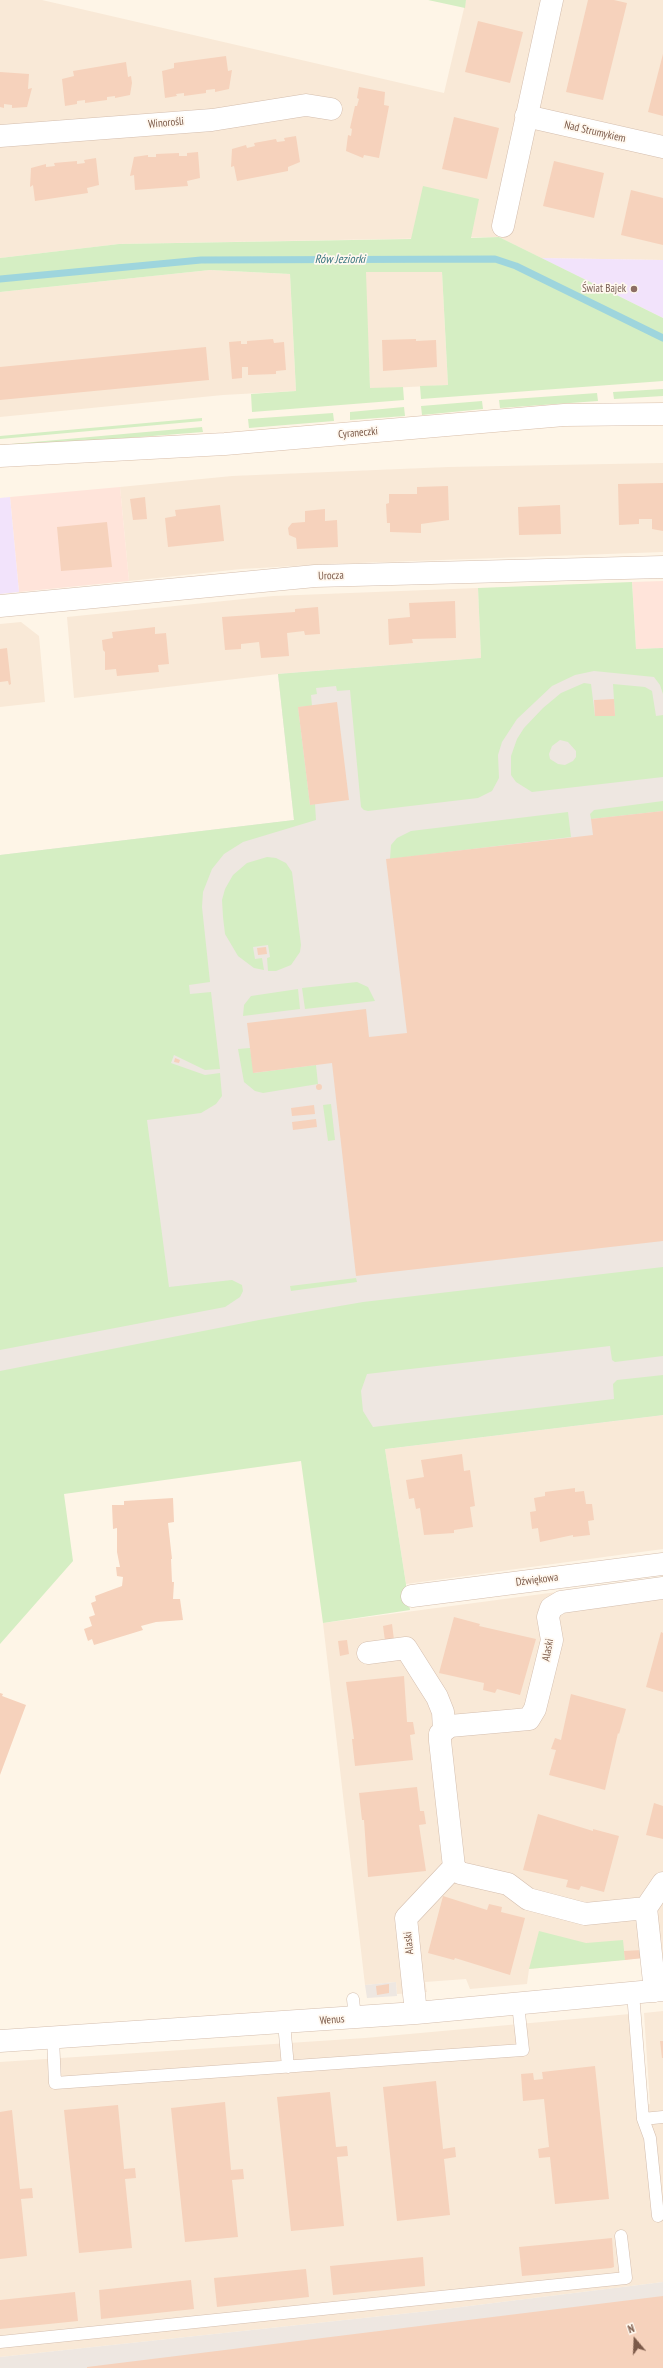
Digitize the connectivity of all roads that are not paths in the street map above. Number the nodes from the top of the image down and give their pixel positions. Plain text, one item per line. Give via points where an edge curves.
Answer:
1 (552, 0) edge
2 (331, 109) dead end
3 (526, 116) junction
4 (0, 136) edge
5 (663, 147) edge
6 (503, 226) dead end
7 (663, 414) edge
8 (53, 454) junction
9 (0, 456) edge
10 (0, 468) edge
11 (663, 567) edge
12 (0, 606) edge
13 (663, 1564) edge
14 (663, 1588) edge
15 (412, 1596) dead end
16 (368, 1653) dead end
17 (444, 1730) junction
18 (454, 1866) junction
19 (663, 1883) edge
20 (646, 1908) junction
21 (659, 1990) edge
22 (633, 1993) junction
23 (518, 2004) junction
24 (416, 2013) junction
25 (284, 2023) junction
26 (53, 2038) junction
27 (0, 2042) edge
28 (288, 2067) junction
29 (663, 2117) edge
30 (643, 2119) junction
31 (658, 2216) dead end
32 (621, 2236) dead end
33 (0, 2342) edge

1 - 3 street
2 - 4 street, Winorośli via 306,105 212,120
3 - 5 street, Nad Strumykiem
3 - 6 street
7 - 8 street, Cyraneczki via 564,415 225,444
8 - 9 street, Cyraneczki
8 - 10 street, Cyraneczki
11 - 12 street, Urocza via 315,576
13 - 15 street, Dźwiękowa
14 - 17 street, Alaski via 561,1602 550,1608 548,1617 552,1640 535,1709 529,1719 450,1726
16 - 17 street via 406,1648 437,1697 443,1712
17 - 18 street via 440,1734 440,1741
18 - 20 street via 460,1873 508,1884 528,1899 566,1910 585,1914
18 - 24 street, Alaski via 406,1918
19 - 20 street
20 - 21 street
21 - 22 street, Wenus
22 - 23 street, Wenus
22 - 30 lane
23 - 24 street, Wenus
23 - 28 lane via 523,2050
24 - 25 street, Wenus via 354,2009
25 - 26 street, Wenus
25 - 28 lane
26 - 27 street, Wenus
26 - 28 lane via 55,2082
29 - 30 lane
30 - 31 lane via 650,2138
32 - 33 lane via 626,2278

